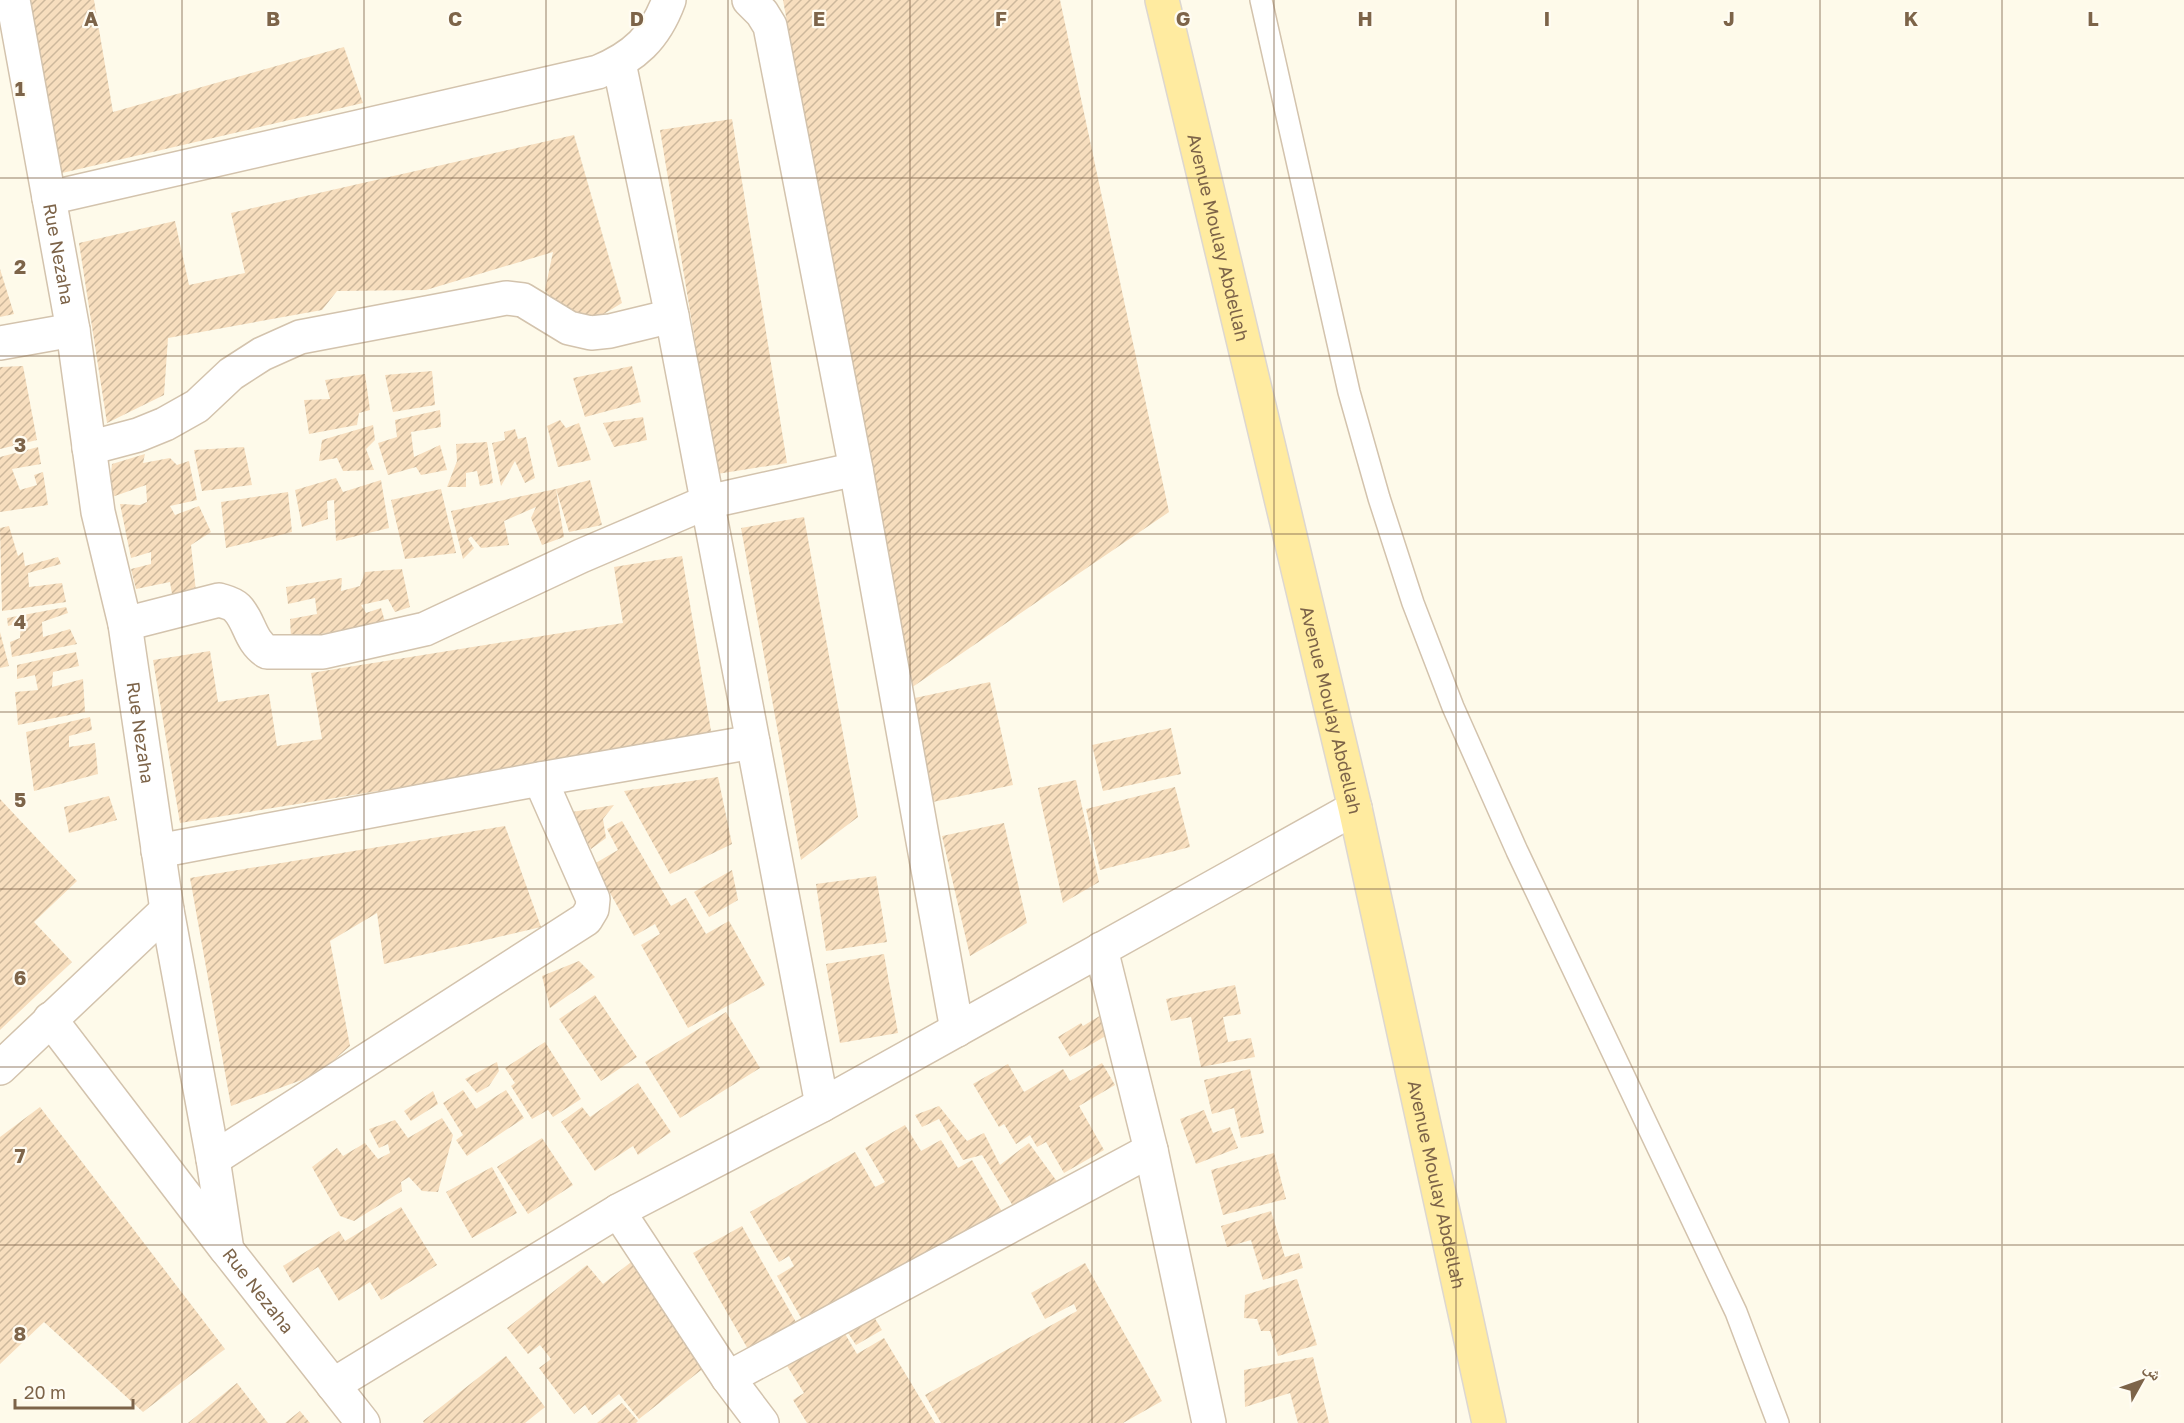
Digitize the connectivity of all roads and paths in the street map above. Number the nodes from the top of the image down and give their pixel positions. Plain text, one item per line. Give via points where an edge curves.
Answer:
1 (13, 0) edge
2 (669, 0) edge
3 (748, 0) edge
4 (1162, 0) edge
5 (1261, 0) edge
6 (619, 63) junction
7 (49, 198) junction
8 (672, 316) junction
9 (73, 330) junction
10 (0, 343) edge
11 (89, 448) junction
12 (856, 469) junction
13 (707, 502) junction
14 (125, 624) junction
15 (753, 742) junction
16 (540, 779) junction
17 (1355, 808) junction
18 (158, 851) junction
19 (166, 910) junction
20 (1101, 949) junction
21 (50, 1019) junction
22 (957, 1030) junction
23 (0, 1068) edge
24 (822, 1105) junction
25 (1150, 1150) junction
26 (213, 1159) junction
27 (618, 1211) junction
28 (227, 1250) junction
29 (728, 1378) junction
30 (333, 1385) junction
31 (363, 1423) edge
32 (762, 1423) edge
33 (1209, 1423) edge
34 (1489, 1423) edge
35 (1778, 1423) edge

1 - 7 street, Rue Nezaha
2 - 6 street via 657,26 640,47
3 - 12 street via 770,26
4 - 17 main road, Avenue Moulay Abdellah
5 - 35 lane via 1349,392 1378,498 1413,603 1453,707 1517,851 1736,1312
6 - 7 street via 598,72
6 - 8 street
7 - 9 street, Rue Nezaha
8 - 11 street via 591,333 569,328 523,300 506,298 300,337 254,359 231,374 197,406 165,424
8 - 13 street
9 - 10 street
9 - 11 street, Rue Nezaha
11 - 14 street, Rue Nezaha via 99,512
12 - 13 street
12 - 22 street
13 - 14 street via 425,629 323,652 267,652 255,641 237,608 219,600
13 - 15 street
14 - 18 street, Rue Nezaha
15 - 16 street
15 - 24 street
16 - 18 street
16 - 26 street via 593,899 586,919
17 - 20 street
17 - 34 main road, Avenue Moulay Abdellah
18 - 19 street, Rue Nezaha
19 - 21 street
19 - 26 street, Rue Nezaha
20 - 22 street
20 - 25 street
21 - 23 street
21 - 28 street
22 - 24 street
24 - 27 street
25 - 29 street
25 - 33 street
26 - 28 street, Rue Nezaha
27 - 29 street
27 - 30 street
28 - 30 street, Rue Nezaha
29 - 32 street
30 - 31 street, Rue Nezaha

